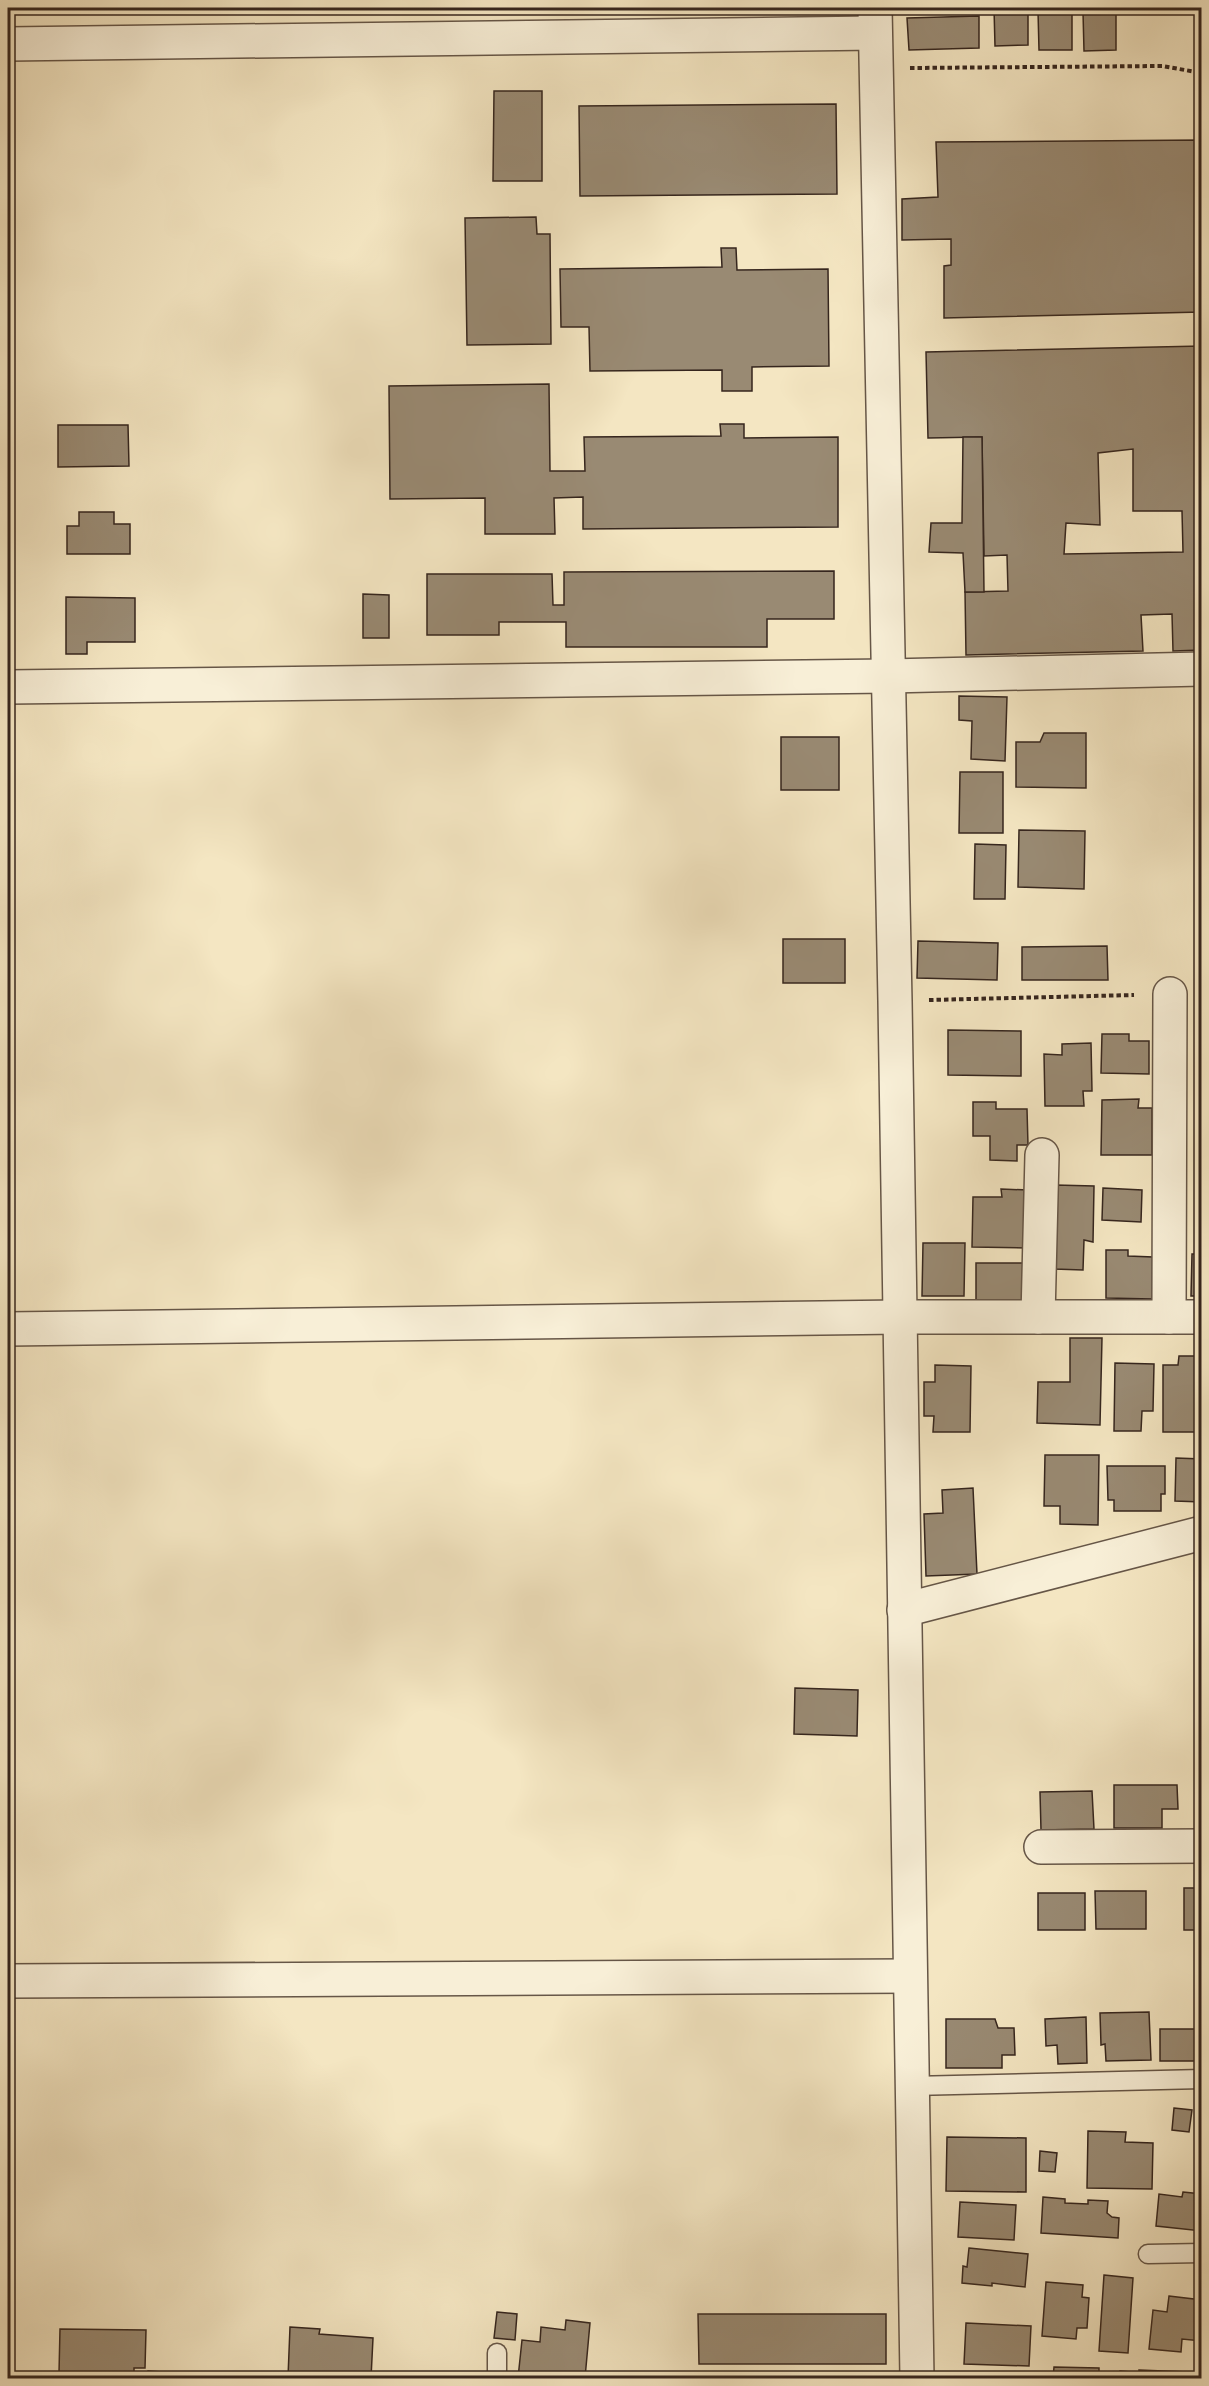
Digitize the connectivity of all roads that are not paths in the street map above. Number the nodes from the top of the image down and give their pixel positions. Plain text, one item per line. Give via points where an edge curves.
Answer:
1 (875, 20) edge
2 (8, 44) edge
3 (1202, 669) edge
4 (889, 676) junction
5 (8, 687) edge
6 (1170, 994) road end
7 (1042, 1155) dead end
8 (900, 1317) junction
9 (1038, 1317) junction
10 (1169, 1317) junction
11 (1202, 1317) edge
12 (8, 1329) edge
13 (1202, 1533) edge
14 (904, 1610) junction
15 (1202, 1846) edge
16 (1041, 1847) dead end
17 (910, 1976) junction
18 (8, 1982) edge
19 (1202, 2079) edge
20 (912, 2086) junction
21 (1148, 2253) dead end
22 (1202, 2253) edge
23 (497, 2353) dead end
24 (497, 2379) edge
25 (917, 2379) edge

1 - 2 street
1 - 4 street
3 - 4 street
4 - 5 street
4 - 8 street
6 - 10 street
7 - 9 street
8 - 9 street
8 - 12 street
8 - 14 street
9 - 10 street
10 - 11 street
13 - 14 street
14 - 17 street
15 - 16 street
17 - 18 street
17 - 20 street
19 - 20 lane
20 - 25 street
21 - 22 lane
23 - 24 lane

